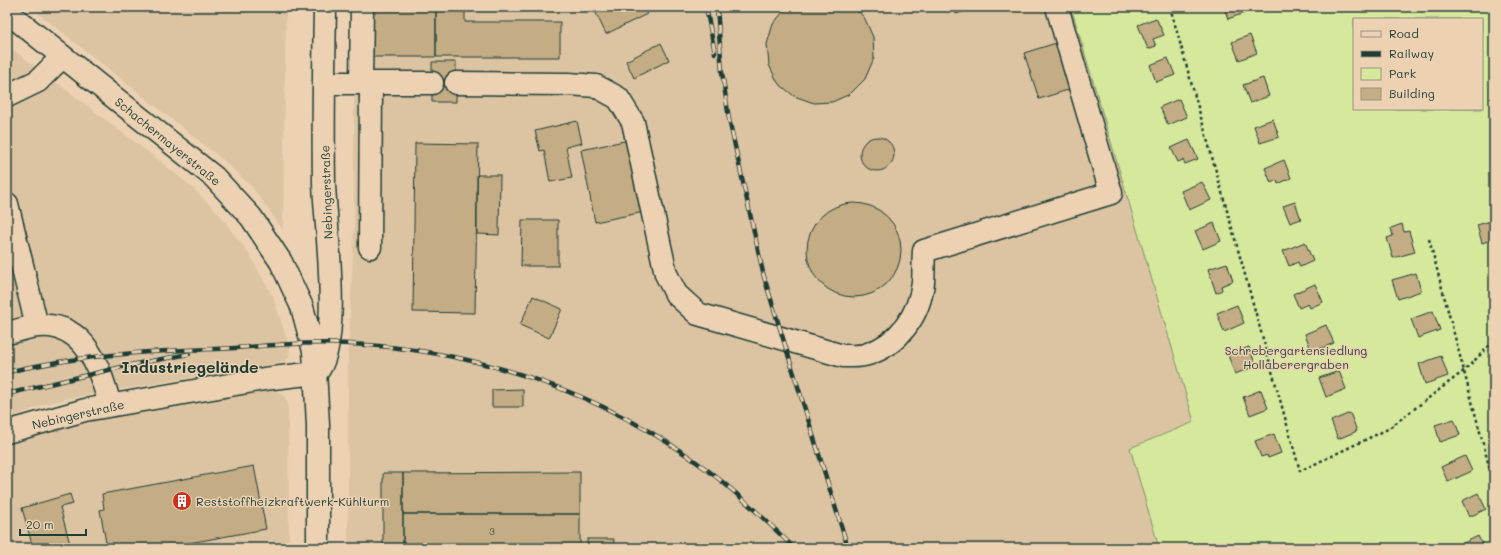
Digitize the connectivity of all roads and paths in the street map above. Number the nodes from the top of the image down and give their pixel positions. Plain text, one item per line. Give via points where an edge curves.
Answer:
1 (325, 7) edge
2 (362, 7) edge
3 (1058, 7) edge
4 (1170, 7) edge
5 (7, 12) edge
6 (62, 57) junction
7 (324, 83) junction
8 (366, 83) junction
9 (432, 83) dead end
10 (456, 83) dead end
11 (7, 96) edge
12 (7, 204) edge
13 (1429, 239) dead end
14 (370, 248) dead end
15 (37, 326) junction
16 (7, 333) edge
17 (1494, 341) edge
18 (313, 344) joint
19 (1465, 370) junction
20 (316, 373) junction
21 (110, 405) junction
22 (7, 432) edge
23 (1494, 486) edge
24 (318, 548) edge

1 - 7 street, Nebingerstraße
2 - 8 street
3 - 10 street via 1111,193 924,251 923,283 914,315 901,334 885,347 866,355 843,356 698,314 676,294 666,274 633,122 618,98 596,86
4 - 19 path via 1300,471 1388,429
5 - 6 street, Schachermayerstraße
6 - 11 street via 38,81
6 - 18 street, Schachermayerstraße via 199,163 240,203 281,262 302,307
7 - 8 street
7 - 20 street, Nebingerstraße via 324,184 330,318 325,359
8 - 9 street
8 - 14 street
12 - 15 street
13 - 19 path
15 - 16 street
15 - 21 street via 64,329 80,338 100,372
17 - 19 path
18 - 20 street, Nebingerstraße
19 - 23 path
20 - 21 street, Nebingerstraße via 264,379
20 - 24 street, Nebingerstraße
21 - 22 street, Nebingerstraße

